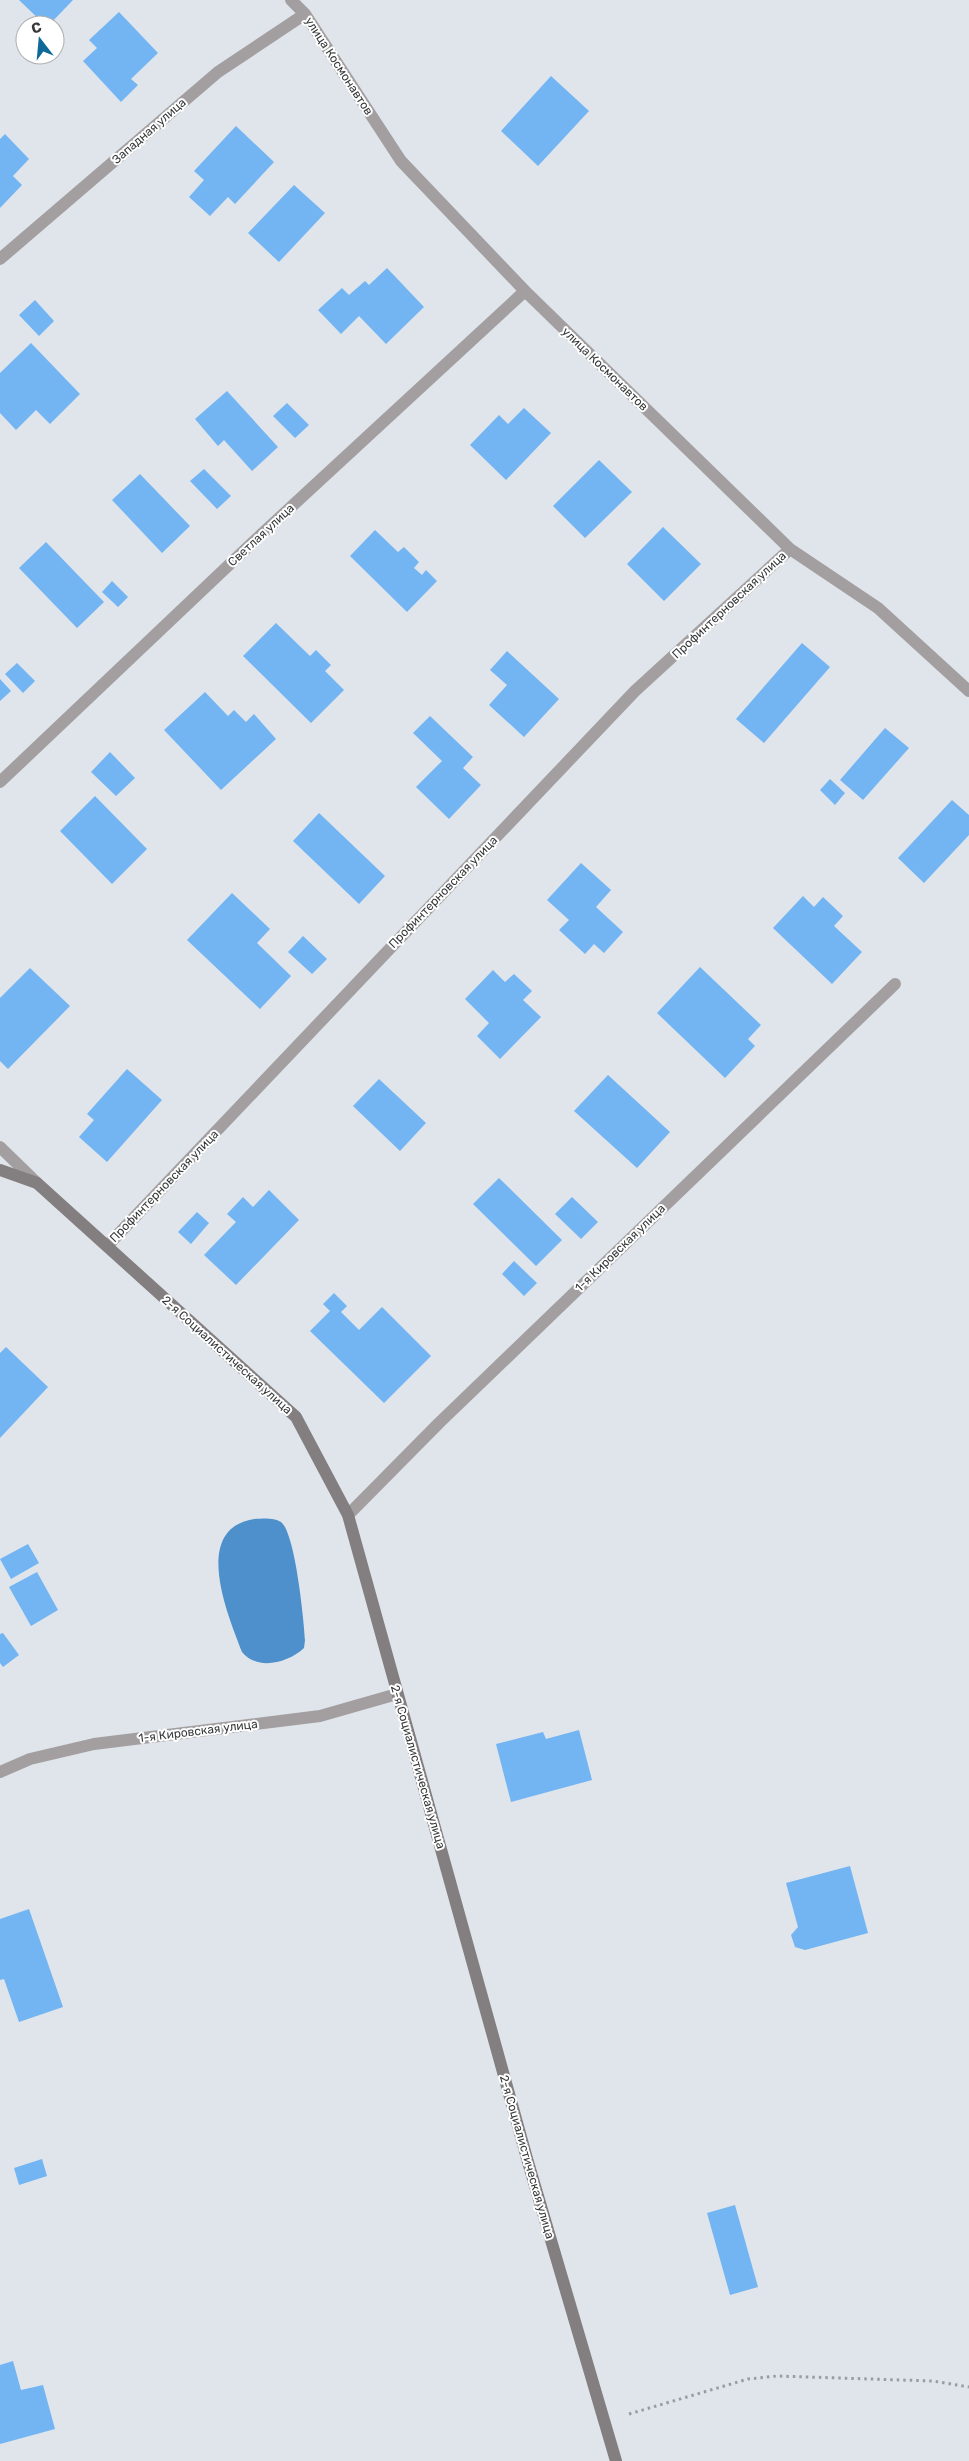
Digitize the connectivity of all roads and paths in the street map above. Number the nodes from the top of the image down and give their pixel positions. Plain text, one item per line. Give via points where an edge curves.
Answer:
1 (291, 0) edge
2 (305, 14) junction
3 (0, 259) edge
4 (525, 291) junction
5 (790, 548) junction
6 (969, 691) edge
7 (0, 782) edge
8 (895, 984) dead end
9 (0, 1146) edge
10 (0, 1170) edge
11 (36, 1183) junction
12 (107, 1246) junction
13 (348, 1515) junction
14 (397, 1694) junction
15 (0, 1772) edge
16 (969, 2386) edge
17 (604, 2421) junction
18 (616, 2461) edge

1 - 2 street, улица Космонавтов
2 - 3 street, Западная улица via 218,72
2 - 4 street, улица Космонавтов via 401,161
4 - 5 street, улица Космонавтов
4 - 7 street, Светлая улица
5 - 6 street, улица Космонавтов via 878,608
5 - 12 street, Профинтерновская улица via 636,691
8 - 13 street, 1-я Кировская улица via 439,1423
9 - 11 street
10 - 11 street
11 - 12 street, 2-я Социалистическая улица
12 - 13 street, 2-я Социалистическая улица via 296,1417
13 - 14 street, 2-я Социалистическая улица
14 - 15 street, 1-я Кировская улица via 320,1716 94,1744 30,1760
14 - 17 street, 2-я Социалистическая улица via 525,2153
16 - 17 path via 923,2381 777,2376 748,2379
17 - 18 street, 2-я Социалистическая улица

